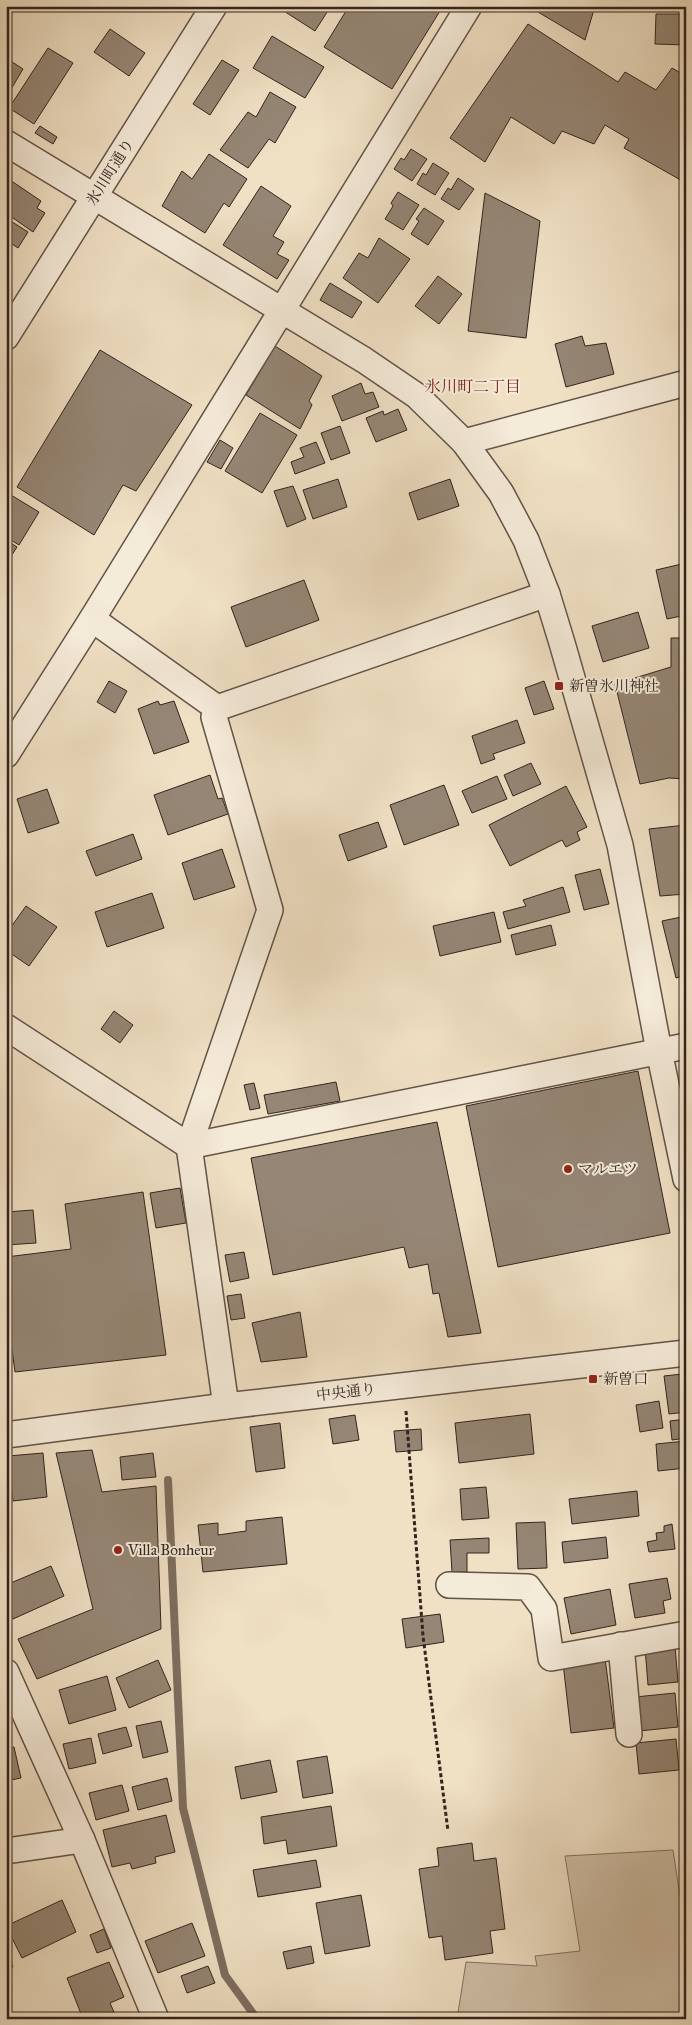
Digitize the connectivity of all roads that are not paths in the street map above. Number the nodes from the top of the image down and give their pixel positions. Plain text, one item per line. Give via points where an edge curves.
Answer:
1 (214, 6) edge
2 (469, 6) edge
3 (6, 143) edge
4 (95, 196) junction
5 (282, 311) junction
6 (6, 337) edge
7 (686, 383) edge
8 (464, 442) junction
9 (547, 594) junction
10 (92, 620) junction
11 (217, 708) junction
12 (6, 754) edge
13 (6, 1027) edge
14 (686, 1046) edge
15 (659, 1051) junction
16 (189, 1146) junction
17 (686, 1179) edge
18 (686, 1353) edge
19 (226, 1406) junction
20 (6, 1435) edge
21 (449, 1585) dead end
22 (686, 1634) edge
23 (621, 1646) junction
24 (6, 1672) edge
25 (629, 1734) dead end
26 (82, 1840) junction
27 (6, 1851) edge
28 (156, 2019) edge

1 - 4 street, 氷川町通り
2 - 5 street
3 - 4 street
4 - 5 street
4 - 6 street, 氷川町通り
5 - 8 street via 417,396
5 - 10 street
7 - 8 street
8 - 9 street via 501,492 526,540
9 - 11 street
9 - 15 street via 620,845
10 - 11 street
10 - 12 street
11 - 16 street via 214,716 270,910
13 - 16 street
14 - 15 street
15 - 16 street
15 - 17 street
16 - 19 street
18 - 19 street, 中央通り
19 - 20 street, 中央通り
21 - 23 street via 528,1587 544,1609 551,1658
22 - 23 street
23 - 25 street
24 - 26 street
26 - 27 street
26 - 28 street

